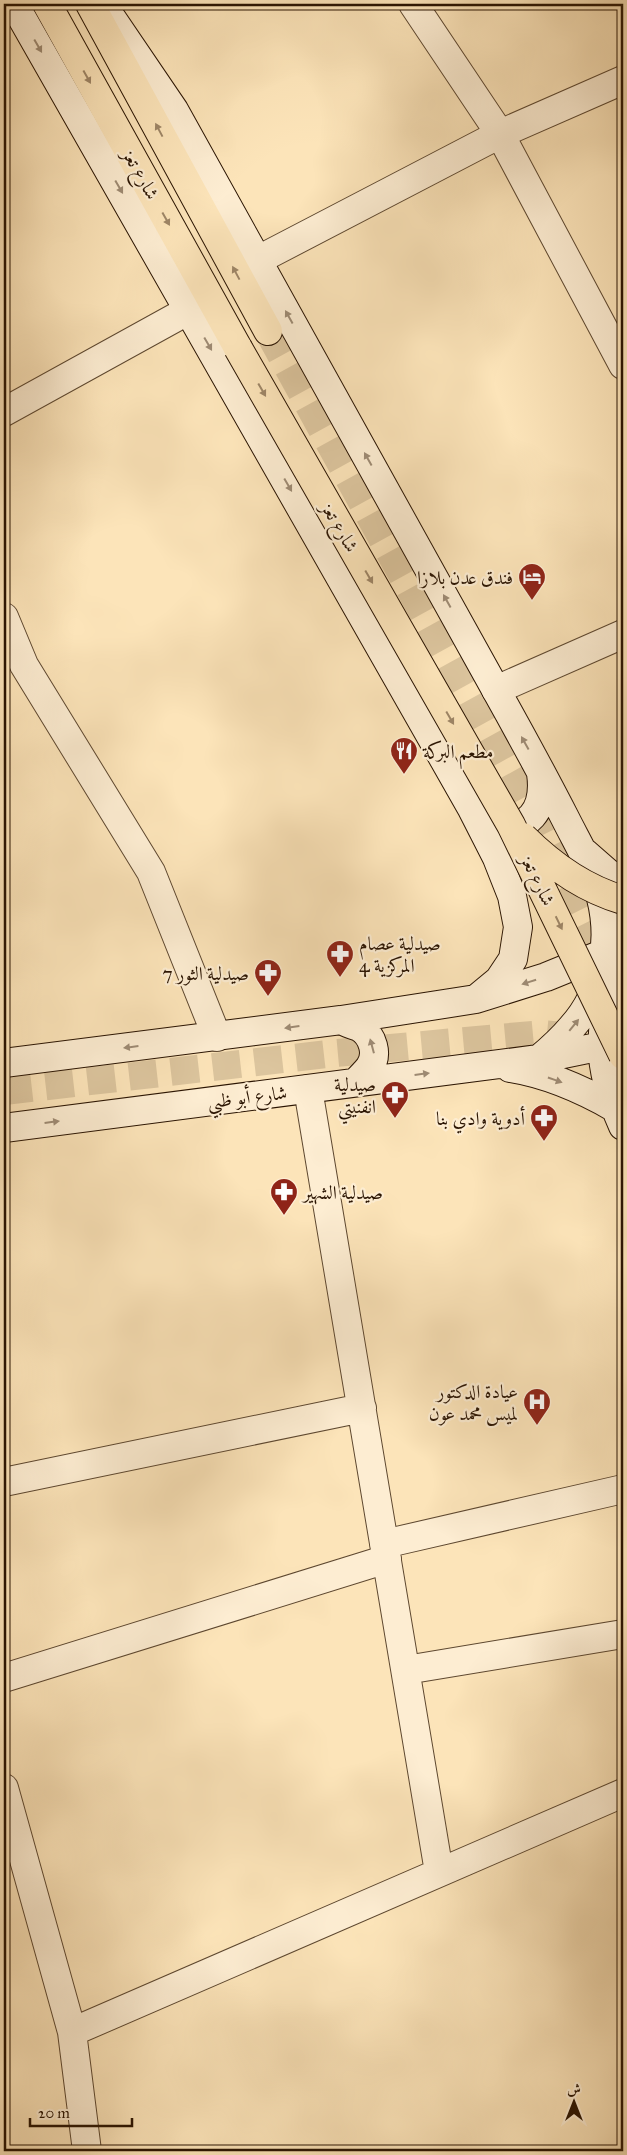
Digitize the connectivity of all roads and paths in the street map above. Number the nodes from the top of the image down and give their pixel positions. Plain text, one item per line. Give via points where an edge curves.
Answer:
1 (14, 4) edge
2 (47, 4) edge
3 (90, 4) edge
4 (102, 4) edge
5 (414, 4) edge
6 (623, 80) edge
7 (500, 134) junction
8 (258, 260) junction
9 (189, 310) junction
10 (268, 331) tunnel mouth
11 (623, 365) edge
12 (4, 412) edge
13 (4, 617) edge
14 (623, 634) edge
15 (496, 690) junction
16 (540, 771) junction
17 (471, 807) junction
18 (511, 825) junction
19 (580, 849) junction
20 (623, 879) edge
21 (623, 900) edge
22 (617, 955) edge
23 (476, 1000) junction
24 (341, 1020) junction
25 (217, 1037) junction
26 (616, 1046) edge
27 (539, 1059) junction
28 (4, 1063) edge
29 (491, 1066) junction
30 (356, 1082) junction
31 (308, 1089) junction
32 (619, 1117) edge
33 (4, 1128) edge
34 (362, 1408) junction
35 (4, 1482) edge
36 (623, 1488) edge
37 (386, 1551) junction
38 (623, 1634) edge
39 (406, 1670) junction
40 (4, 1678) edge
41 (4, 1788) edge
42 (623, 1793) edge
43 (439, 1872) junction
44 (72, 2032) junction
45 (87, 2151) edge

1 -> 9 street
2 -> 18 main road, شارع تعز, bridge via 238,348
10 -> 3 main road, شارع تعز
4 - 8 street via 174,110
5 - 7 street
6 - 7 street
7 - 8 street
7 - 11 street
15 -> 8 street
9 - 12 street
9 -> 17 street
13 - 25 street via 24,665 151,872
14 - 15 street
16 -> 15 street
16 - 17 street via 542,799 527,821 502,828 478,817
16 - 19 street
17 - 23 street via 512,896 518,927 513,959 499,980
18 - 21 main road, bridge via 561,870 589,887
18 -> 26 main road, شارع تعز, bridge
19 - 20 street via 609,874
19 - 22 street via 601,898 605,925
22 -> 23 street
22 - 26 street via 614,986 607,1006
27 -> 22 street via 574,1026 586,1009 599,978
23 - 24 street
24 -> 25 street
30 -> 24 street via 370,1067 373,1045 360,1028
25 -> 28 street
26 - 27 street
26 - 32 street via 606,1083
27 - 29 street
30 -> 29 street, شارع أبو ظبي
29 -> 32 street via 524,1070 556,1079 587,1092
30 - 31 street, شارع أبو ظبي
33 -> 31 street, شارع أبو ظبي
31 - 34 street
34 - 35 street
34 - 37 street
36 - 37 street
37 - 39 street
37 - 40 street
38 - 39 street
39 - 43 street
41 - 44 street
42 - 43 street
43 - 44 street
44 - 45 street

